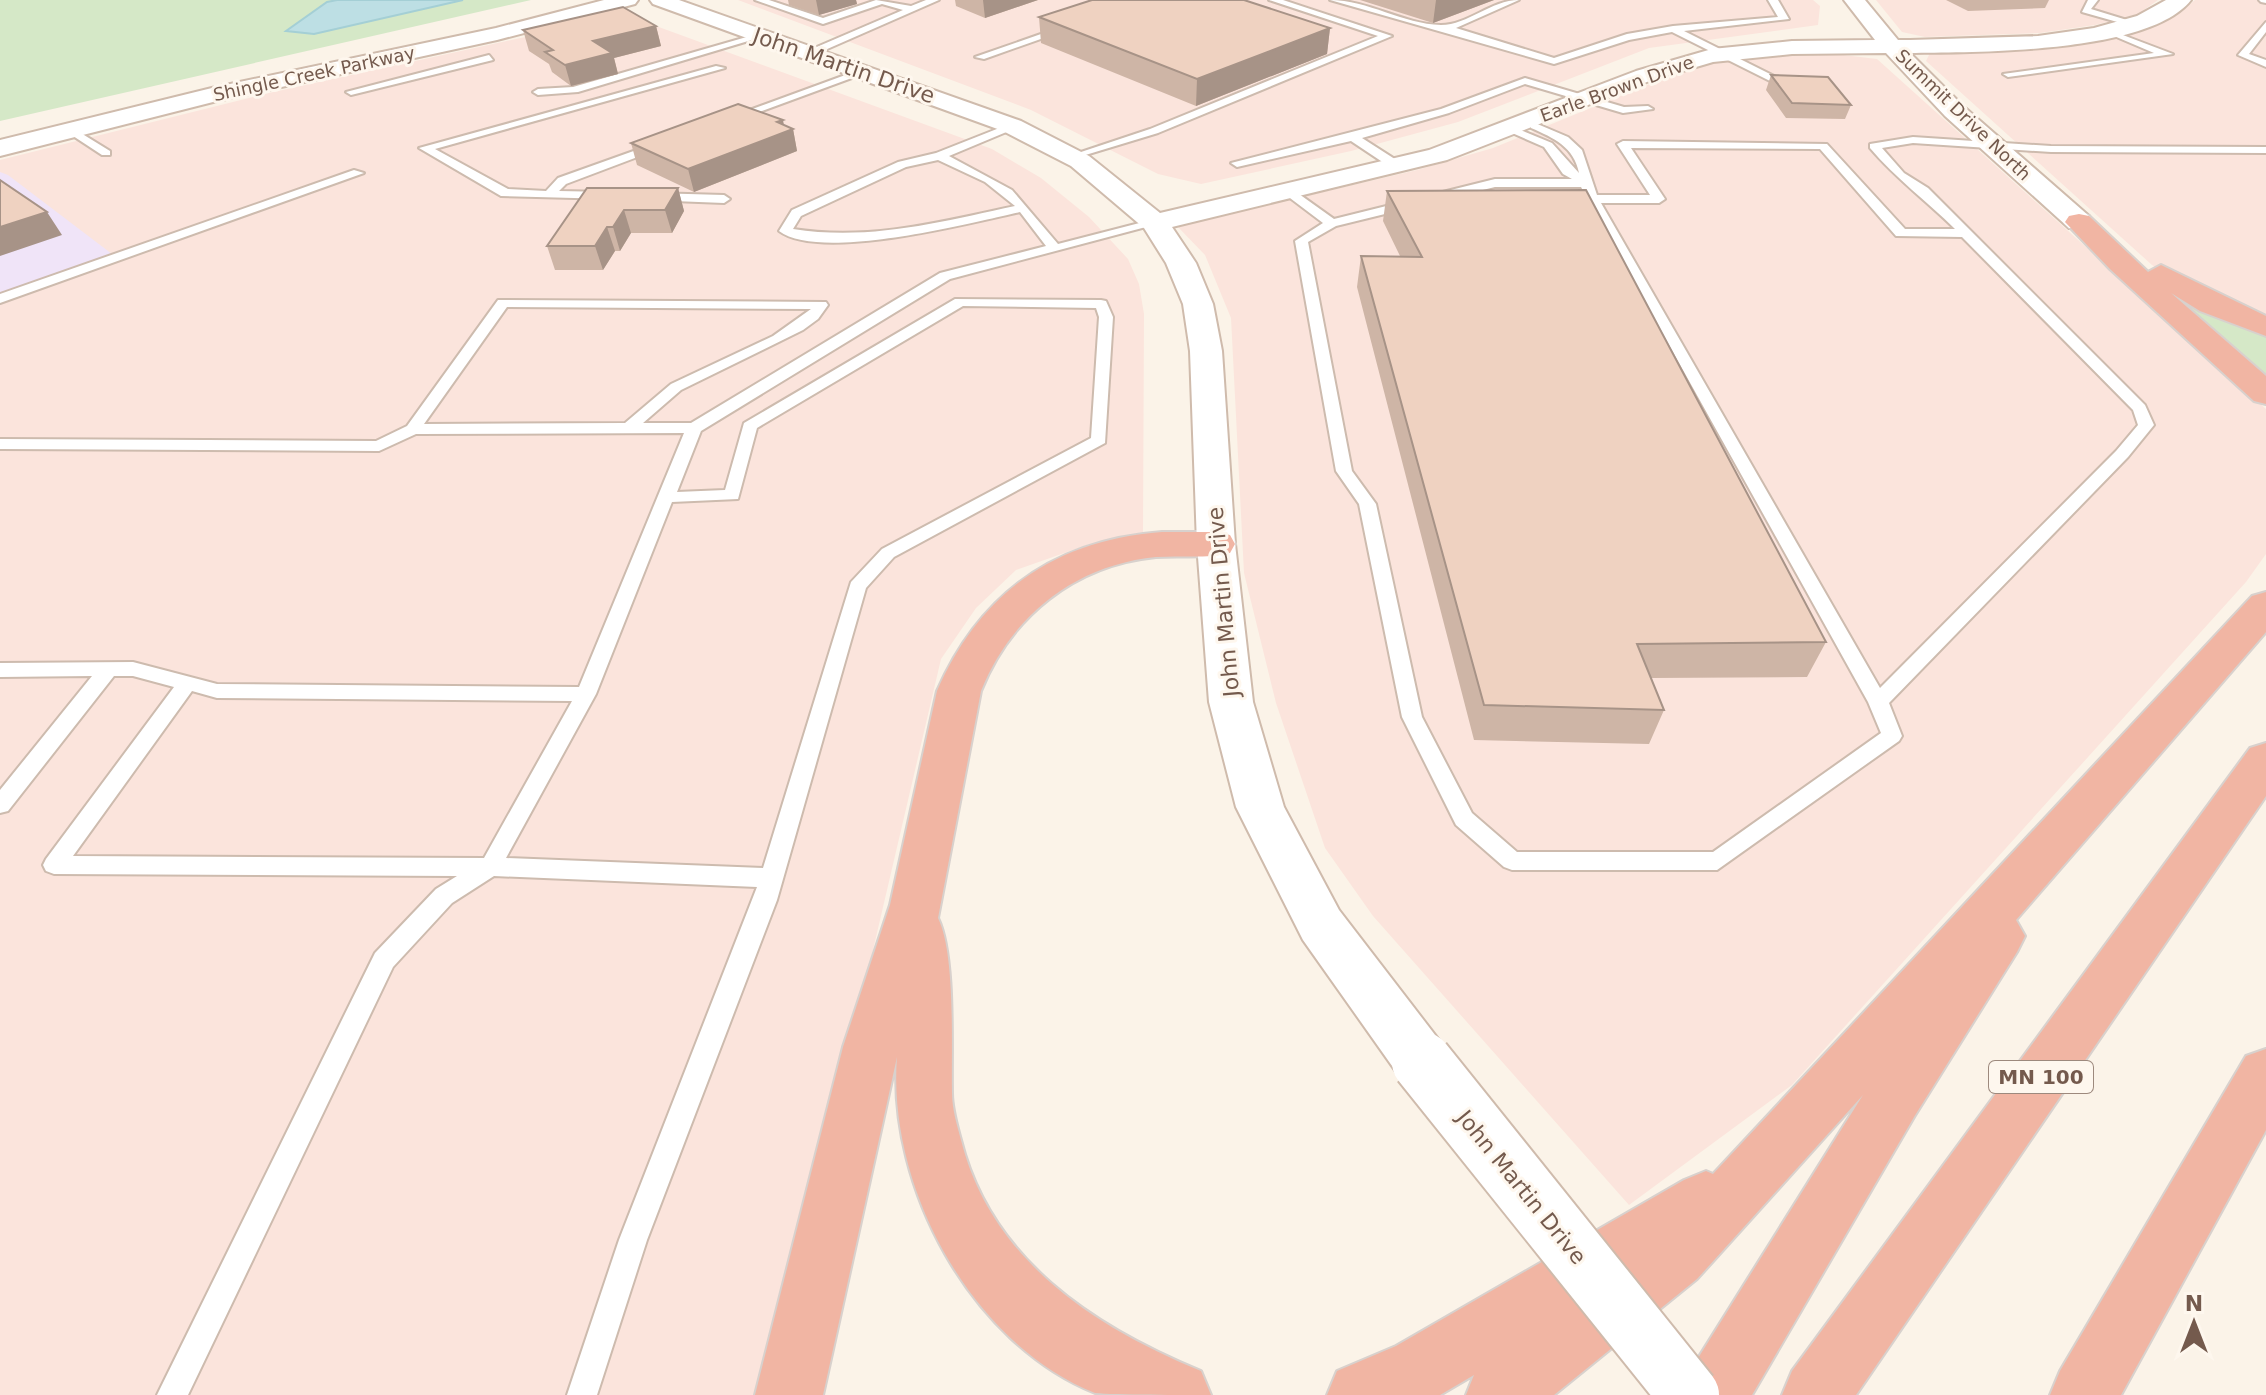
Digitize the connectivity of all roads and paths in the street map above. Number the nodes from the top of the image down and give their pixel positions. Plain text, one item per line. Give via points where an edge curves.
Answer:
1 (581, 0) edge
2 (628, 0) edge
3 (660, 0) edge
4 (760, 0) edge
5 (934, 0) edge
6 (1274, 0) edge
7 (1335, 0) edge
8 (1514, 0) edge
9 (1773, 0) edge
10 (1854, 0) edge
11 (2093, 0) edge
12 (2181, 0) edge
13 (913, 10) junction
14 (1080, 24) edge
15 (2135, 24) junction
16 (2266, 25) edge
17 (1447, 28) junction
18 (1673, 29) junction
19 (2110, 31) junction
20 (760, 36) junction
21 (465, 41) junction
22 (1891, 46) junction
23 (809, 54) junction
24 (1720, 54) junction
25 (980, 57) dead end
26 (2266, 64) edge
27 (720, 68) dead end
28 (863, 72) junction
29 (2008, 74) dead end
30 (1776, 81) edge
31 (351, 92) dead end
32 (538, 92) dead end
33 (1584, 100) junction
34 (1648, 109) dead end
35 (711, 126) edge
36 (1012, 126) junction
37 (1517, 126) junction
38 (71, 130) junction
39 (0, 132) edge
40 (1353, 137) junction
41 (666, 143) edge
42 (1993, 147) junction
43 (0, 148) edge
44 (2266, 150) edge
45 (106, 153) dead end
46 (939, 156) junction
47 (1073, 158) junction
48 (1237, 163) dead end
49 (1397, 166) junction
50 (358, 173) dead end
51 (1585, 183) junction
52 (1924, 191) junction
53 (1288, 192) junction
54 (549, 194) junction
55 (629, 196) edge
56 (645, 197) edge
57 (724, 199) dead end
58 (1593, 199) junction
59 (1021, 208) junction
60 (2079, 222) junction
61 (1155, 223) junction
62 (1332, 223) junction
63 (1966, 233) junction
64 (1055, 248) junction
65 (0, 299) edge
66 (2266, 327) edge
67 (777, 339) junction
68 (816, 351) junction
69 (2266, 394) edge
70 (629, 428) junction
71 (694, 428) junction
72 (413, 429) junction
73 (0, 444) edge
74 (665, 497) junction
75 (1216, 544) junction
76 (2266, 606) edge
77 (109, 669) junction
78 (0, 670) edge
79 (187, 683) junction
80 (586, 694) junction
81 (1878, 702) junction
82 (2266, 760) edge
83 (0, 805) edge
84 (2072, 823) junction
85 (490, 867) junction
86 (771, 878) junction
87 (916, 905) junction
88 (2266, 1075) edge
89 (1759, 1170) junction
90 (172, 1395) edge
91 (582, 1395) edge
92 (789, 1395) edge
93 (1177, 1395) edge
94 (1361, 1395) edge
95 (1500, 1395) edge
96 (1689, 1395) edge
97 (1714, 1395) edge
98 (1816, 1395) edge
99 (2084, 1395) edge

1 - 39 street, Shingle Creek Parkway
2 - 21 street, Shingle Creek Parkway
3 - 20 street, John Martin Drive
4 - 13 lane via 823,21 882,1
5 - 13 lane
6 - 47 lane via 1387,36 1154,131
7 - 17 lane
8 - 17 lane
9 - 18 lane via 1784,19
10 - 22 street, Summit Drive North
11 - 15 lane via 2085,10
12 - 15 street, Earle Brown Drive
13 - 23 lane
14 - 25 lane
15 - 19 street, Earle Brown Drive
16 - 26 lane via 2243,55
17 - 18 lane via 1554,61 1627,37
18 - 24 lane
19 - 22 street, Earle Brown Drive via 1992,44
19 - 29 lane via 2168,54
20 - 23 street, John Martin Drive
20 - 32 lane via 574,90
21 - 31 lane via 489,58
21 - 38 street, Shingle Creek Parkway
22 - 24 street, Earle Brown Drive
22 - 42 street, Summit Drive North
23 - 28 street, John Martin Drive
24 - 30 lane
24 - 33 street, Earle Brown Drive via 1672,66
27 - 54 lane via 425,148 505,193
28 - 35 lane
28 - 36 street, John Martin Drive
33 - 34 lane via 1623,110
33 - 37 street, Earle Brown Drive
33 - 40 lane via 1525,81
36 - 46 lane
36 - 47 street, John Martin Drive
37 - 49 street, Earle Brown Drive
37 - 51 lane via 1548,145 1567,171
37 - 51 lane via 1572,144 1586,167
38 - 43 street, Shingle Creek Parkway
38 - 45 lane
40 - 48 lane
40 - 49 lane
41 - 54 lane via 562,181
42 - 44 lane
42 - 52 lane via 1897,151
42 - 52 lane via 1913,140 1874,146 1900,176
42 - 60 street, Summit Drive North
46 - 59 lane via 977,174 1016,199
46 - 59 lane via 902,164 796,213 785,231 815,238 878,239
47 - 61 street, John Martin Drive
49 - 53 street, Earle Brown Drive
50 - 65 lane
51 - 58 lane
51 - 62 lane via 1495,183
52 - 63 lane
53 - 61 street, Earle Brown Drive
53 - 62 lane
54 - 55 lane
56 - 57 lane
58 - 63 lane via 1659,199 1623,144 1823,146 1901,233
58 - 81 lane
59 - 64 lane
60 - 66 highway via 2188,292
60 - 69 highway
61 - 64 lane
61 - 75 street, John Martin Drive via 1181,263 1198,304 1206,351
62 - 81 lane via 1301,241 1344,471 1367,504 1412,717 1464,819 1512,861 1717,861 1892,736
63 - 81 lane via 2140,408 2146,425
64 - 68 lane via 945,276
67 - 68 lane
67 - 70 lane via 674,388
67 - 72 lane via 817,314 821,305 503,303
68 - 71 lane
70 - 71 lane
70 - 72 lane
71 - 74 lane
72 - 73 lane via 379,446
74 - 80 lane
74 - 86 lane via 732,495 750,426 960,302 1101,304 1106,317 1099,440 888,553 857,586
75 - 87 highway via 1153,545 1083,563 1030,589 988,632 968,662 959,691
75 - 96 street, John Martin Drive, bridge via 1231,702 1260,807 1321,925 1422,1062
76 - 84 highway
77 - 78 lane
77 - 79 lane via 133,669
77 - 83 lane
79 - 80 lane via 217,691
79 - 85 lane via 54,865
80 - 85 lane
82 - 98 highway, MN 100
84 - 89 highway
84 - 97 highway via 1894,1098
85 - 86 lane
85 - 90 lane via 444,896 384,960
86 - 91 lane via 633,1240
87 - 92 highway via 871,1047
87 - 93 highway via 924,1105 939,1175 966,1227 996,1276 1038,1320 1089,1356
88 - 99 highway
89 - 94 highway via 1420,1370
89 - 95 highway via 1675,1257

